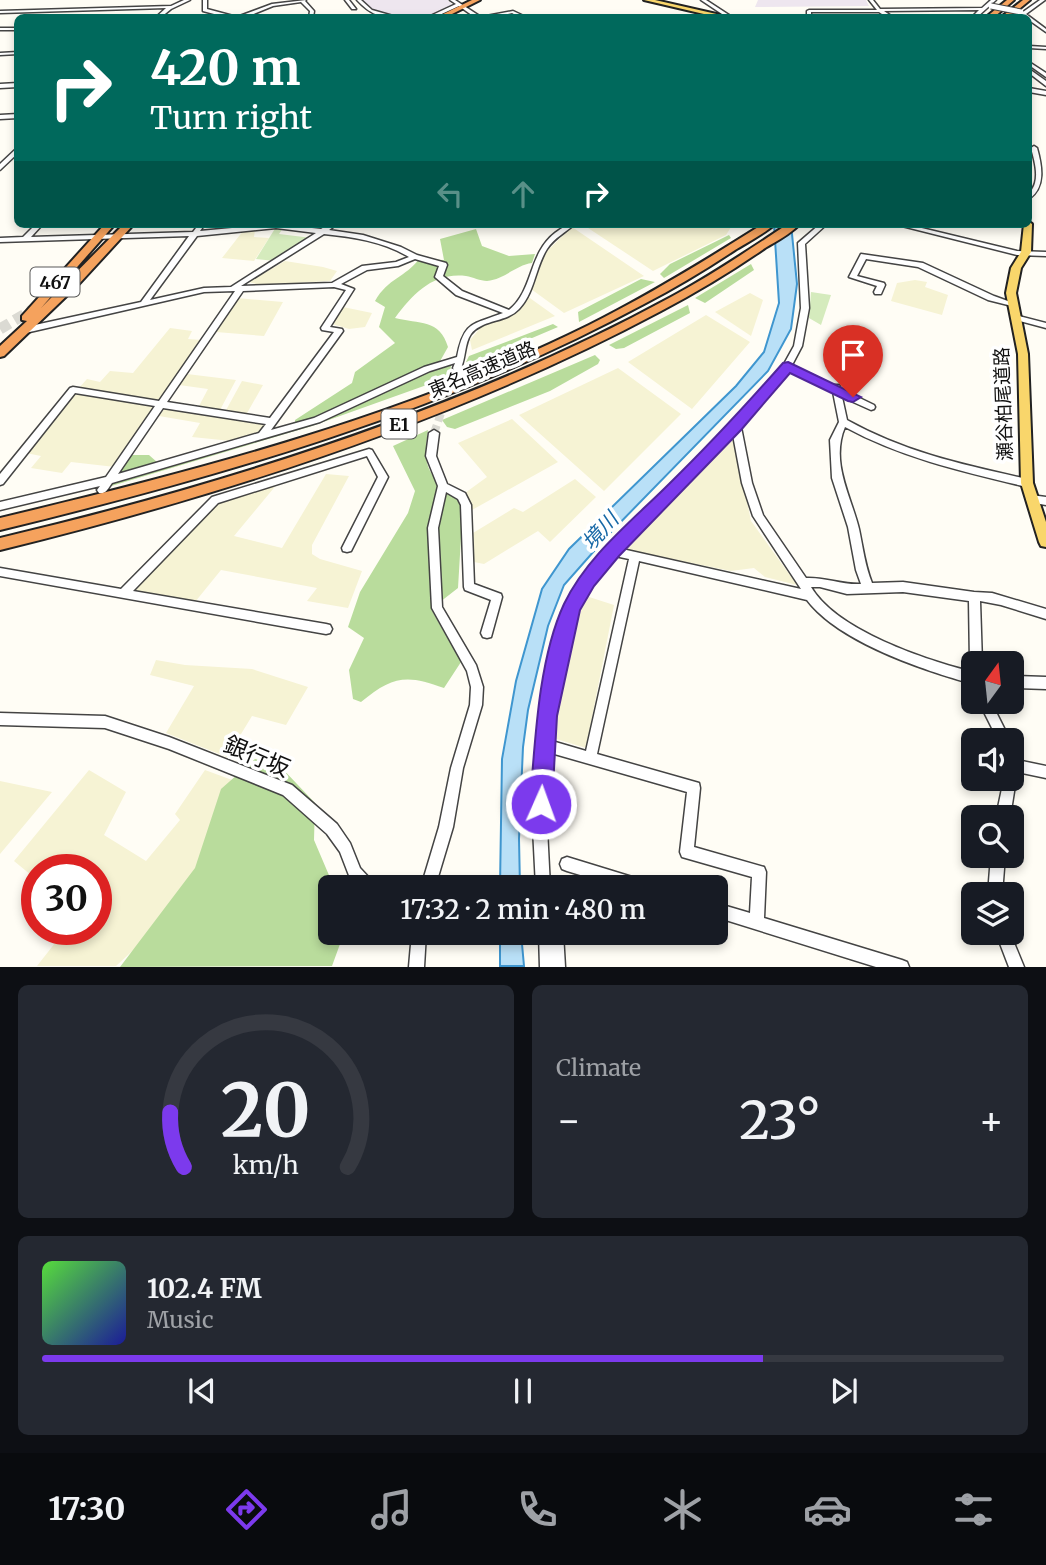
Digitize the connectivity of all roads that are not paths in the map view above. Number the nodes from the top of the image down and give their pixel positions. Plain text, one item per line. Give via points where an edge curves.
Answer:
1 (186, 0) edge
2 (205, 0) edge
3 (302, 0) edge
4 (347, 0) edge
5 (359, 0) edge
6 (452, 0) edge
7 (477, 0) edge
8 (484, 0) edge
9 (647, 0) edge
10 (703, 0) edge
11 (871, 0) edge
12 (1011, 0) edge
13 (1027, 0) edge
14 (1043, 0) edge
15 (991, 4) edge
16 (171, 7) junction
17 (462, 7) junction
18 (354, 8) dead end
19 (982, 9) junction
20 (51, 10) junction
21 (880, 10) junction
22 (0, 12) edge
23 (48, 14) edge
24 (162, 14) edge
25 (215, 14) edge
26 (248, 14) edge
27 (312, 14) edge
28 (382, 14) edge
29 (440, 14) edge
30 (447, 14) edge
31 (451, 14) edge
32 (474, 14) edge
33 (699, 14) edge
34 (725, 14) edge
35 (809, 14) edge
36 (886, 14) edge
37 (977, 14) edge
38 (993, 14) edge
39 (1008, 14) edge
40 (1021, 14) edge
41 (1032, 73) edge
42 (1046, 84) edge
43 (1034, 148) dead end
44 (14, 153) edge
45 (0, 169) edge
46 (1043, 177) edge
47 (1032, 195) edge
48 (36, 228) edge
49 (106, 228) edge
50 (125, 228) edge
51 (198, 228) edge
52 (249, 228) edge
53 (302, 228) edge
54 (329, 228) edge
55 (567, 228) edge
56 (764, 228) edge
57 (789, 228) edge
58 (819, 228) edge
59 (914, 228) edge
60 (941, 228) edge
61 (1028, 228) edge
62 (326, 231) junction
63 (194, 234) junction
64 (940, 234) junction
65 (97, 237) junction
66 (117, 237) junction
67 (0, 240) edge
68 (24, 240) junction
69 (1026, 253) junction
70 (1046, 254) edge
71 (414, 257) junction
72 (334, 285) junction
73 (236, 289) junction
74 (878, 292) dead end
75 (143, 304) junction
76 (1012, 304) junction
77 (509, 313) junction
78 (1015, 317) junction
79 (1046, 326) edge
80 (19, 332) junction
81 (0, 337) edge
82 (0, 353) edge
83 (461, 358) junction
84 (788, 366) junction
85 (457, 368) tunnel mouth
86 (836, 387) junction
87 (161, 404) junction
88 (871, 407) dead end
89 (272, 422) junction
90 (843, 422) junction
91 (736, 426) junction
92 (434, 433) tunnel mouth
93 (262, 436) junction
94 (0, 481) edge
95 (1027, 483) junction
96 (105, 485) junction
97 (443, 486) junction
98 (1031, 499) junction
99 (1046, 502) edge
100 (0, 506) edge
101 (0, 524) edge
102 (1046, 542) edge
103 (0, 544) edge
104 (346, 548) dead end
105 (613, 551) junction
106 (635, 556) junction
107 (0, 572) edge
108 (803, 583) junction
109 (869, 589) junction
110 (123, 594) junction
111 (807, 595) junction
112 (974, 597) junction
113 (1046, 614) edge
114 (326, 629) dead end
115 (487, 633) dead end
116 (976, 651) edge
117 (961, 674) edge
118 (1024, 682) edge
119 (1046, 683) edge
120 (0, 719) edge
121 (544, 745) junction
122 (590, 759) junction
123 (1024, 770) edge
124 (1046, 772) edge
125 (566, 864) dead end
126 (357, 875) edge
127 (432, 875) edge
128 (542, 875) edge
129 (602, 875) edge
130 (728, 914) edge
131 (757, 922) junction
132 (418, 945) edge
133 (547, 945) edge
134 (557, 945) edge
135 (1008, 945) edge
136 (416, 967) edge
137 (548, 967) edge
138 (558, 967) edge
139 (902, 967) edge
140 (1017, 967) edge

1 - 16 street
2 - 25 street via 204,7
3 - 26 street
3 - 27 street
4 - 18 street
5 - 28 street via 370,11
6 - 17 street
7 - 17 highway
8 - 17 highway
9 - 33 main road
10 - 34 street
11 - 21 street
12 - 38 highway
13 - 39 highway
14 - 40 street
15 - 19 street
15 - 40 street, bridge
16 - 20 street
16 - 24 street
17 - 29 street
17 - 30 highway
17 - 31 highway
17 - 32 street
19 - 21 street
19 - 37 street
20 - 22 street
20 - 23 street
21 - 35 street
21 - 36 street
41 - 42 street
43 - 46 street
44 - 45 street
46 - 47 street
48 - 68 street
49 - 65 highway, 467
50 - 66 highway, 467
51 - 63 street
52 - 63 street
53 - 62 street
54 - 62 street
55 - 77 street via 545,247 535,276
56 - 101 highway, 東名高速道路 / E1 via 662,292 469,381 271,451
57 - 103 highway, 東名高速道路 / E1 via 705,283 630,324 467,398 212,485
58 - 84 street via 801,243 805,308 798,346
59 - 64 street
60 - 64 street
61 - 69 main road, 瀬谷柏尾道路
62 - 71 street via 385,243
62 - 73 street
63 - 66 street
63 - 75 street
64 - 69 street
65 - 66 street
65 - 68 street
65 - 80 highway, 467 via 56,281
66 - 80 highway, 467
67 - 68 street
69 - 70 street
69 - 76 main road, 瀬谷柏尾道路 via 1012,280
71 - 72 street via 365,268
71 - 77 street via 443,265 439,277 452,289
72 - 73 street
72 - 89 street via 350,289 325,328 339,331
73 - 75 street via 204,290
73 - 87 street
74 - 76 street via 881,285 853,277 864,256 920,265
75 - 80 street
76 - 78 main road, 瀬谷柏尾道路
77 - 83 street via 476,325 465,338
78 - 79 street
78 - 95 main road, 瀬谷柏尾道路 via 1023,354
80 - 81 highway
80 - 82 highway, 467
83 - 85 street
83 - 93 street via 317,420
84 - 86 street
84 - 91 street
86 - 88 street
86 - 90 street
87 - 89 street
87 - 94 street via 73,390
87 - 96 street
89 - 93 street
90 - 95 street via 889,448 919,458
90 - 109 street via 835,440 837,478
91 - 105 street
91 - 108 street via 758,516
92 - 97 street via 431,456
93 - 96 street
95 - 98 main road, 瀬谷柏尾道路
96 - 100 street
97 - 115 street via 462,496 466,505 469,587 497,597
97 - 127 street via 433,528 437,608 472,669 477,697
98 - 99 street
98 - 102 main road, 瀬谷柏尾道路
104 - 110 street via 383,477 369,452 215,500
105 - 106 street
105 - 121 street via 587,580 572,608 549,702
106 - 111 street
106 - 122 street
107 - 110 street
108 - 109 street
108 - 111 street
109 - 112 street via 903,587
110 - 114 street
111 - 117 street via 851,630
112 - 113 street via 984,595
112 - 116 street
118 - 119 street
120 - 126 street, 銀行坂 via 104,722 286,790 332,829
121 - 122 street
121 - 128 street
122 - 131 street via 694,788 687,852 759,872
123 - 124 street
125 - 129 street
130 - 131 street
131 - 139 street
132 - 136 street
133 - 137 street
134 - 138 street
135 - 140 street

